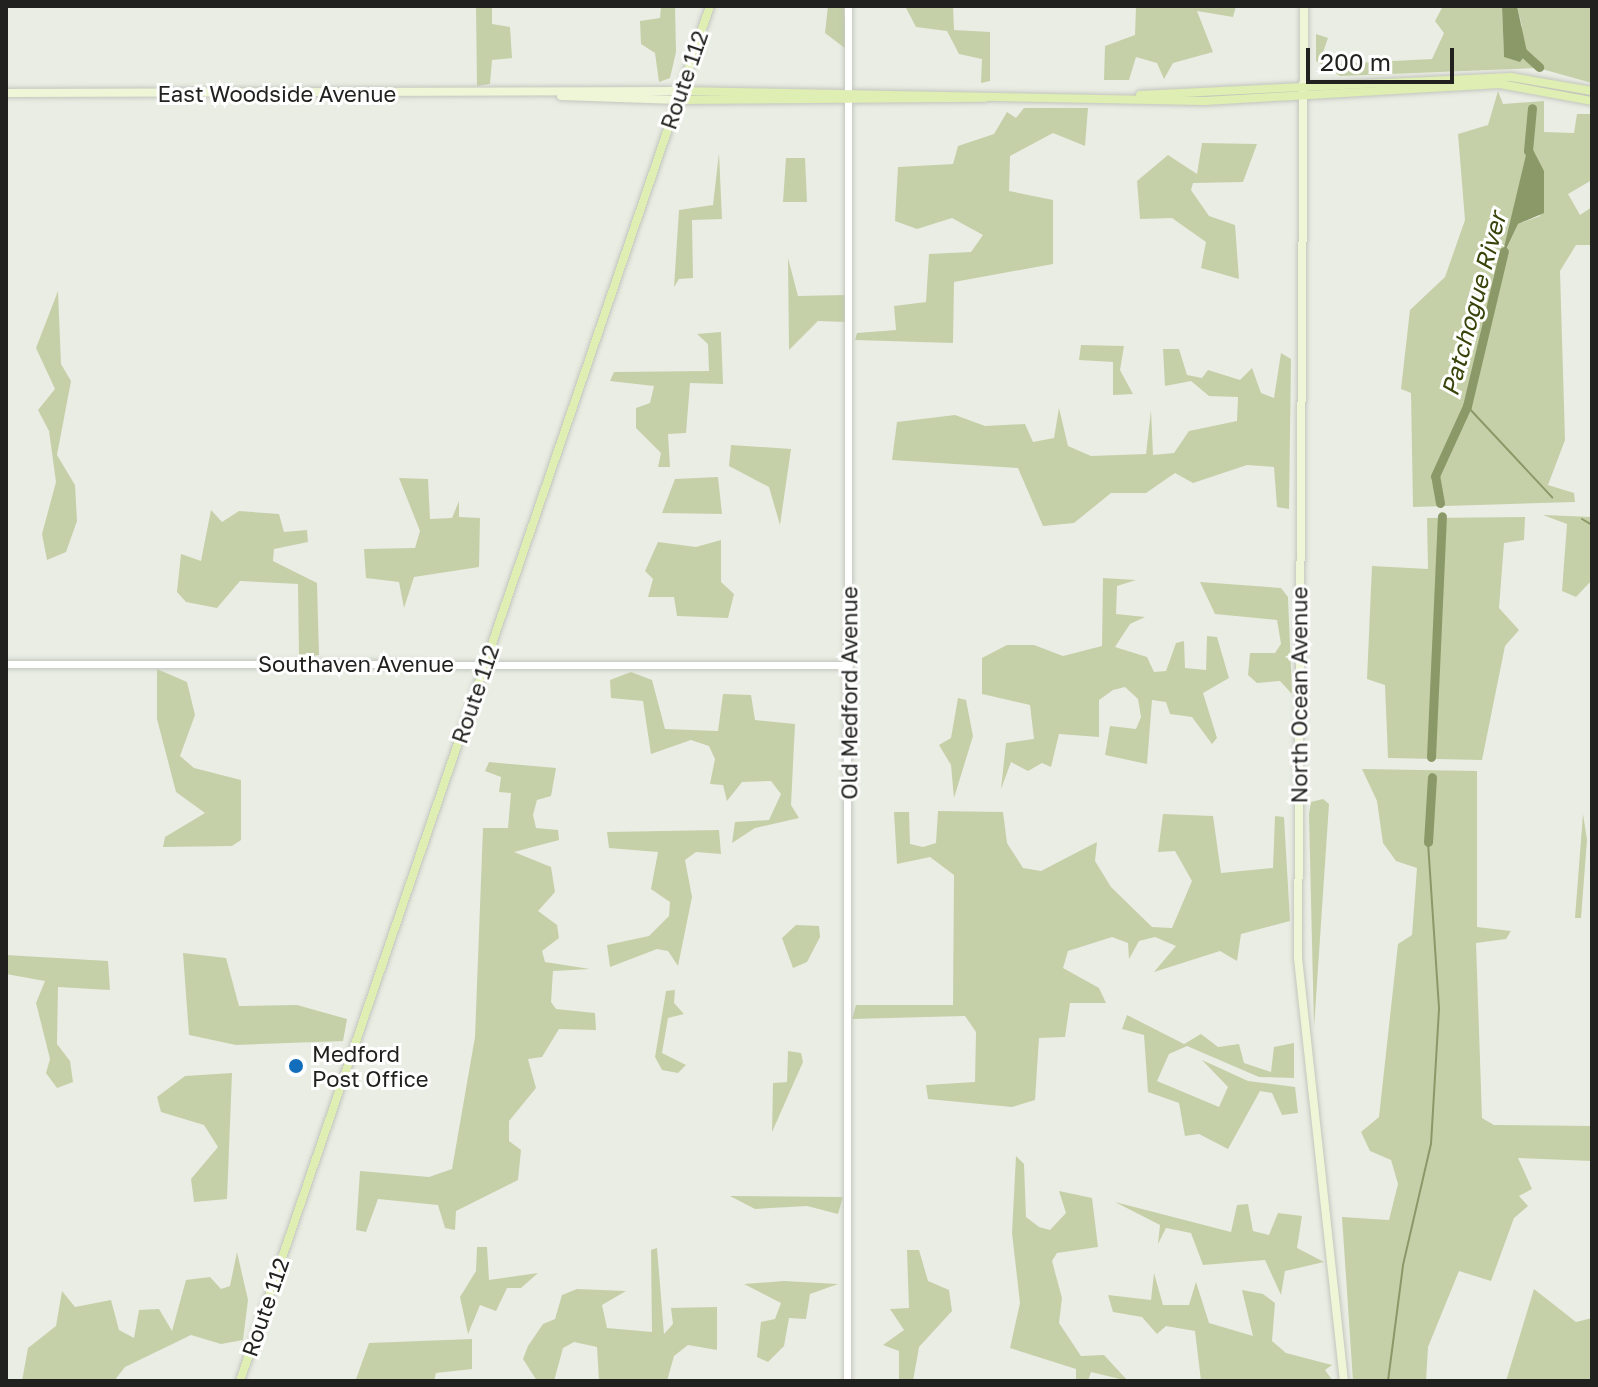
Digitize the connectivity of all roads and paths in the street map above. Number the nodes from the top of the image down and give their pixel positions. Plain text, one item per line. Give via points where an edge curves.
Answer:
1 (710, 6) edge
2 (848, 6) edge
3 (1304, 6) edge
4 (1304, 91) junction
5 (1592, 91) edge
6 (6, 93) edge
7 (680, 96) junction
8 (851, 96) junction
9 (994, 97) junction
10 (1592, 101) edge
11 (6, 664) edge
12 (849, 665) junction
13 (484, 666) junction
14 (240, 1381) edge
15 (847, 1381) edge
16 (1344, 1381) edge

1 - 7 main road, Route 112
2 - 8 street, Old Medford Avenue
3 - 4 main road, North Ocean Avenue
4 - 5 main road via 1511,77
4 - 9 main road
4 - 10 main road via 1500,84
4 - 16 main road, North Ocean Avenue via 1298,958
6 - 7 main road, East Woodside Avenue
7 - 8 main road, East Woodside Avenue
7 - 13 main road, Route 112
8 - 9 main road
8 - 9 main road via 891,92
8 - 12 street, Old Medford Avenue
11 - 13 street, Southaven Avenue
12 - 13 street, Southaven Avenue
12 - 15 street, Old Medford Avenue
13 - 14 main road, Route 112

